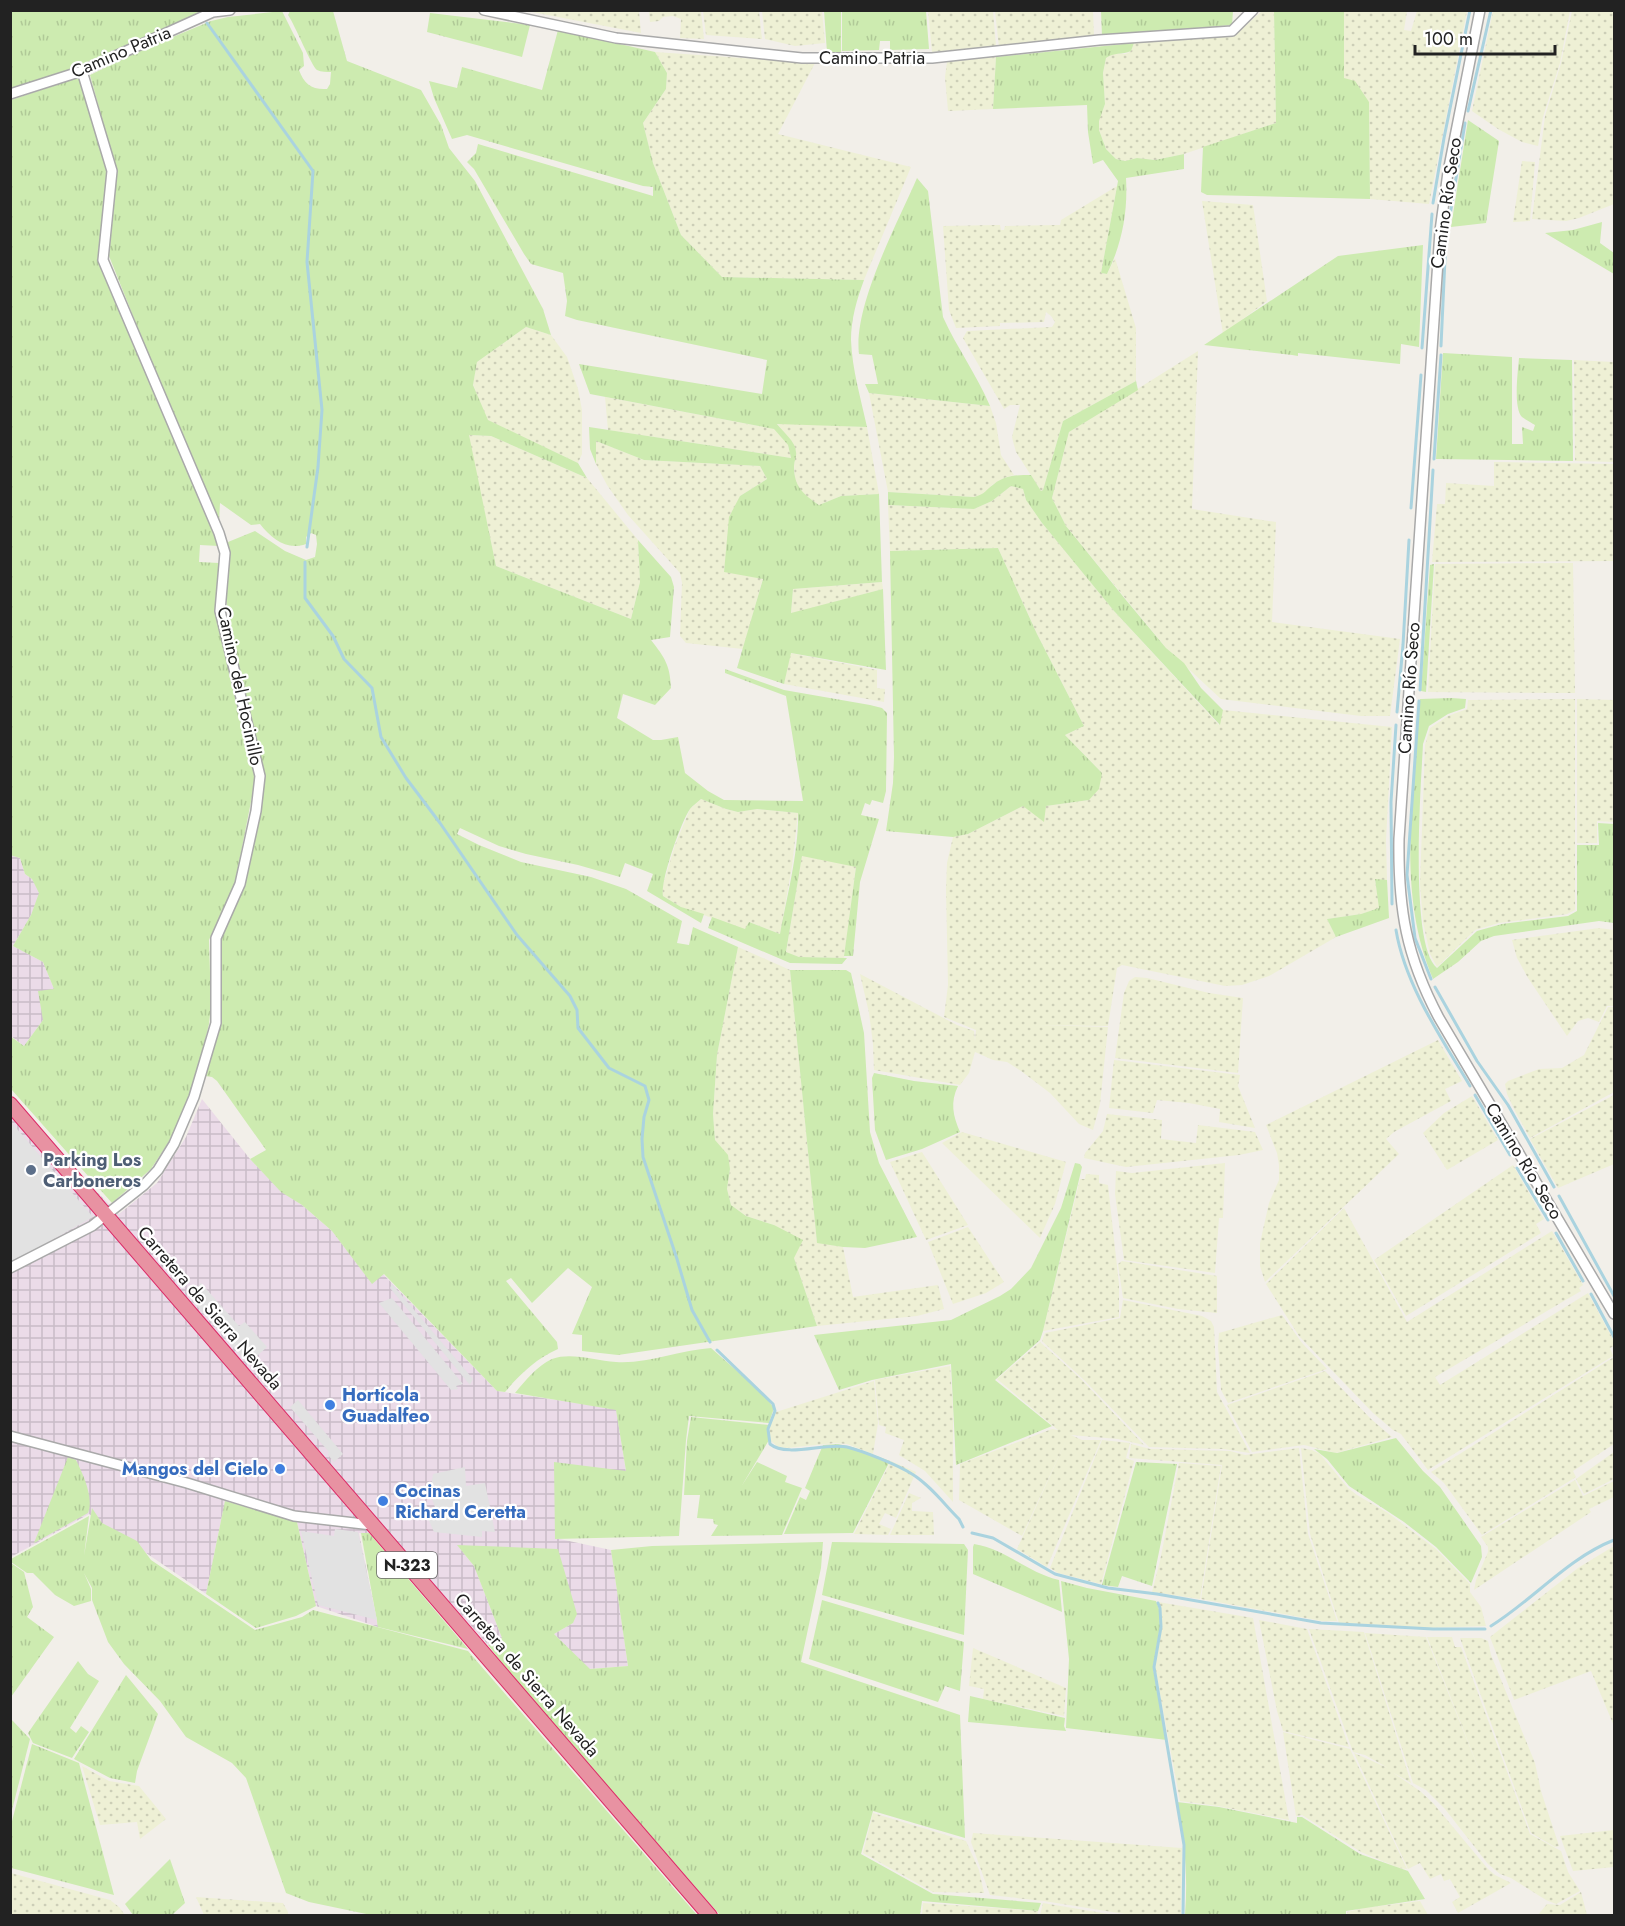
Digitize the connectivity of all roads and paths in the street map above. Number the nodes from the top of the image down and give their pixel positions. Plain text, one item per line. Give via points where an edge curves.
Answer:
1 (230, 10) edge
2 (484, 10) edge
3 (1253, 10) edge
4 (1480, 10) edge
5 (81, 71) junction
6 (10, 94) edge
7 (10, 1104) edge
8 (105, 1214) junction
9 (10, 1268) edge
10 (1614, 1314) edge
11 (10, 1436) edge
12 (372, 1525) junction
13 (710, 1916) edge

1 - 5 street, Camino Patria via 213,12
2 - 3 street, Camino Patria via 616,38 802,58 932,58 1100,40 1232,32
4 - 10 street, Camino Río Seco via 1440,231 1401,816 1401,898 1408,943 1423,987
5 - 6 street, Camino Patria
5 - 8 street, Camino del Hocinillo via 112,171 103,260 221,540 225,554 220,611 260,776 240,884 216,938 216,1023 194,1097 158,1170
7 - 8 highway, N-323
8 - 9 street, Camino del Hocinillo via 92,1226
8 - 12 highway, Carretera de Sierra Nevada / N-323
11 - 12 street via 294,1516
12 - 13 highway, Carretera de Sierra Nevada / N-323

